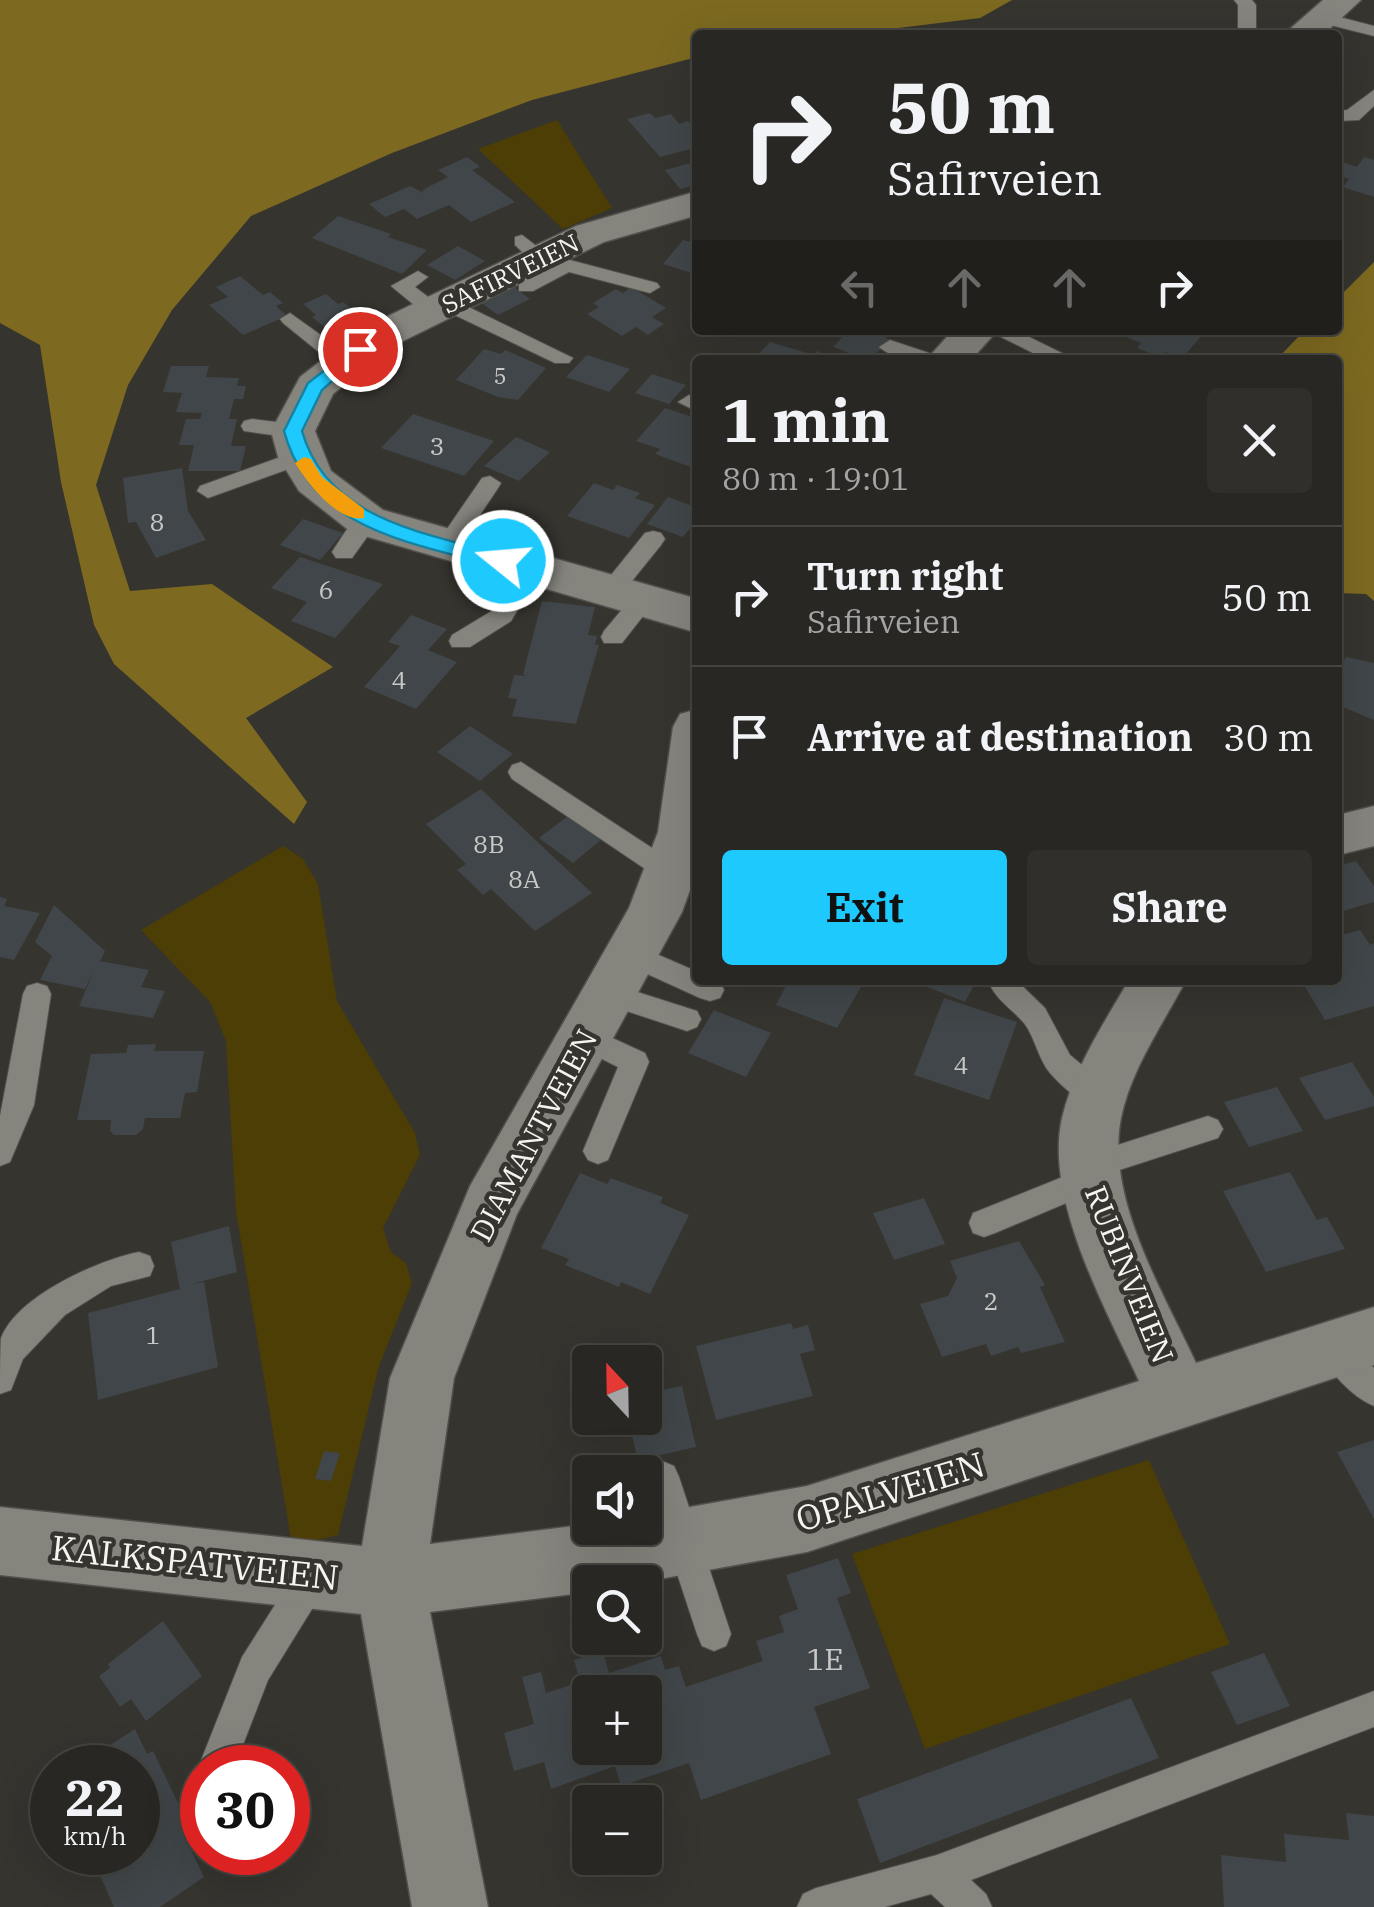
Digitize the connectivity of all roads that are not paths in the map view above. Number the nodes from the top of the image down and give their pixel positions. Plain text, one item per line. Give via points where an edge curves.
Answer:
1 (1243, 0) edge
2 (1322, 17) edge
3 (1246, 30) edge
4 (1374, 31) edge
5 (1374, 96) edge
6 (1342, 116) edge
7 (692, 205) edge
8 (538, 263) junction
9 (650, 287) dead end
10 (432, 297) junction
11 (290, 319) dead end
12 (971, 335) edge
13 (1008, 335) edge
14 (890, 347) dead end
15 (913, 355) edge
16 (953, 355) edge
17 (1054, 355) edge
18 (562, 358) dead end
19 (344, 361) junction
20 (282, 438) junction
21 (490, 483) dead end
22 (208, 491) dead end
23 (653, 539) dead end
24 (448, 545) junction
25 (530, 569) junction
26 (627, 596) junction
27 (692, 614) edge
28 (613, 638) dead end
29 (461, 641) dead end
30 (522, 772) dead end
31 (692, 775) edge
32 (682, 855) edge
33 (1156, 985) edge
34 (1005, 987) dead end
35 (710, 990) dead end
36 (37, 994) dead end
37 (608, 995) junction
38 (687, 1019) dead end
39 (1100, 1097) junction
40 (7, 1115) edge
41 (1208, 1129) dead end
42 (598, 1151) dead end
43 (0, 1154) edge
44 (1090, 1173) junction
45 (984, 1223) dead end
46 (138, 1266) dead end
47 (1361, 1359) edge
48 (0, 1363) edge
49 (1182, 1401) junction
50 (662, 1477) dead end
51 (0, 1541) edge
52 (682, 1541) junction
53 (314, 1574) junction
54 (390, 1583) junction
55 (714, 1634) dead end
56 (1374, 1709) edge
57 (225, 1745) edge
58 (937, 1874) junction
59 (450, 1907) edge
60 (816, 1907) edge
61 (973, 1907) edge

1 - 3 lane
2 - 4 lane
5 - 6 lane via 1352,116
7 - 8 street, SAFIRVEIEN via 590,234
8 - 9 lane
8 - 10 street, SAFIRVEIEN
10 - 18 lane
10 - 19 street, SAFIRVEIEN
11 - 19 lane
12 - 16 street
13 - 17 lane
14 - 15 lane
19 - 20 street, SAFIRVEIEN via 315,387
20 - 22 lane
20 - 24 street via 355,537
21 - 24 lane
23 - 26 lane
24 - 25 street
25 - 26 street
25 - 29 lane via 503,615
26 - 27 street
26 - 28 lane
30 - 32 lane
31 - 32 street, DIAMANTVEIEN
32 - 37 street, DIAMANTVEIEN
33 - 39 street, RUBINVEIEN
34 - 39 lane via 1035,1016 1060,1064
35 - 37 lane
36 - 40 lane
37 - 38 lane
37 - 42 lane via 635,1062
37 - 54 street, DIAMANTVEIEN via 490,1204 422,1378
39 - 44 street, RUBINVEIEN via 1090,1121
40 - 43 lane
41 - 44 lane
44 - 45 lane
44 - 49 street, RUBINVEIEN via 1098,1210
46 - 48 lane via 100,1276 60,1304 33,1323
47 - 49 street, OPALVEIEN
49 - 52 street, OPALVEIEN via 808,1519
50 - 52 lane
51 - 53 street, KALKSPATVEIEN
52 - 54 street, OPALVEIEN
52 - 55 lane
53 - 54 street, KALKSPATVEIEN
53 - 57 lane via 254,1669
54 - 59 street, DIAMANTVEIEN
56 - 58 lane
58 - 60 lane
58 - 61 lane

